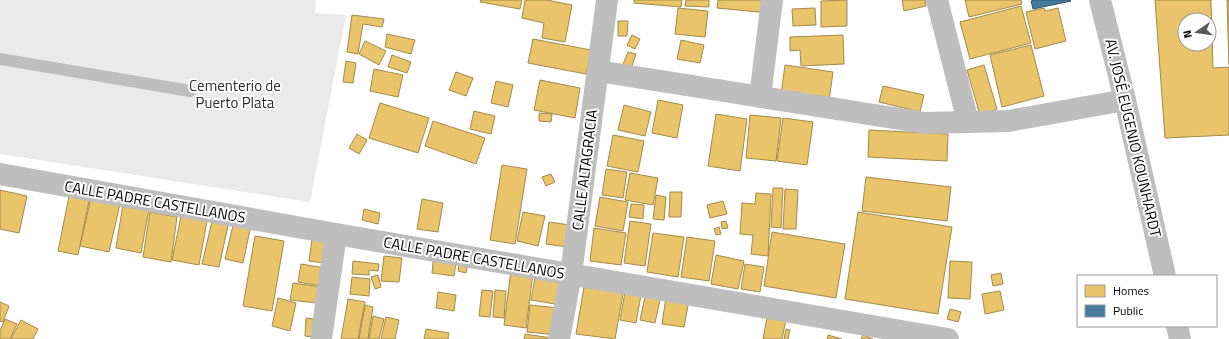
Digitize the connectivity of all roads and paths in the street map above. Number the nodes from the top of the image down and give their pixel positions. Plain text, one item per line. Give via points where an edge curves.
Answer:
1 (607, 0) edge
2 (772, 0) edge
3 (937, 0) edge
4 (1100, 0) edge
5 (0, 59) edge
6 (598, 71) junction
7 (190, 91) dead end
8 (760, 97) junction
9 (1124, 100) junction
10 (968, 122) junction
11 (0, 174) edge
12 (336, 234) junction
13 (571, 274) junction
14 (1165, 275) edge
15 (1176, 327) edge
16 (321, 339) edge
17 (559, 339) edge
18 (948, 339) edge
19 (1180, 339) edge

1 - 6 street, CALLE ALTAGRACIA
2 - 8 street
3 - 10 street
4 - 9 street, AV. JOSÉ EUGENIO KOUNHARDT
5 - 7 lane
6 - 8 street
6 - 13 street, CALLE ALTAGRACIA
8 - 10 street via 925,123
9 - 10 street via 1008,121
9 - 14 street, AV. JOSÉ EUGENIO KOUNHARDT
11 - 12 street, CALLE PADRE CASTELLANOS
12 - 13 street, CALLE PADRE CASTELLANOS
12 - 16 street
13 - 17 street, CALLE ALTAGRACIA
13 - 18 street, CALLE PADRE CASTELLANOS
15 - 19 street

